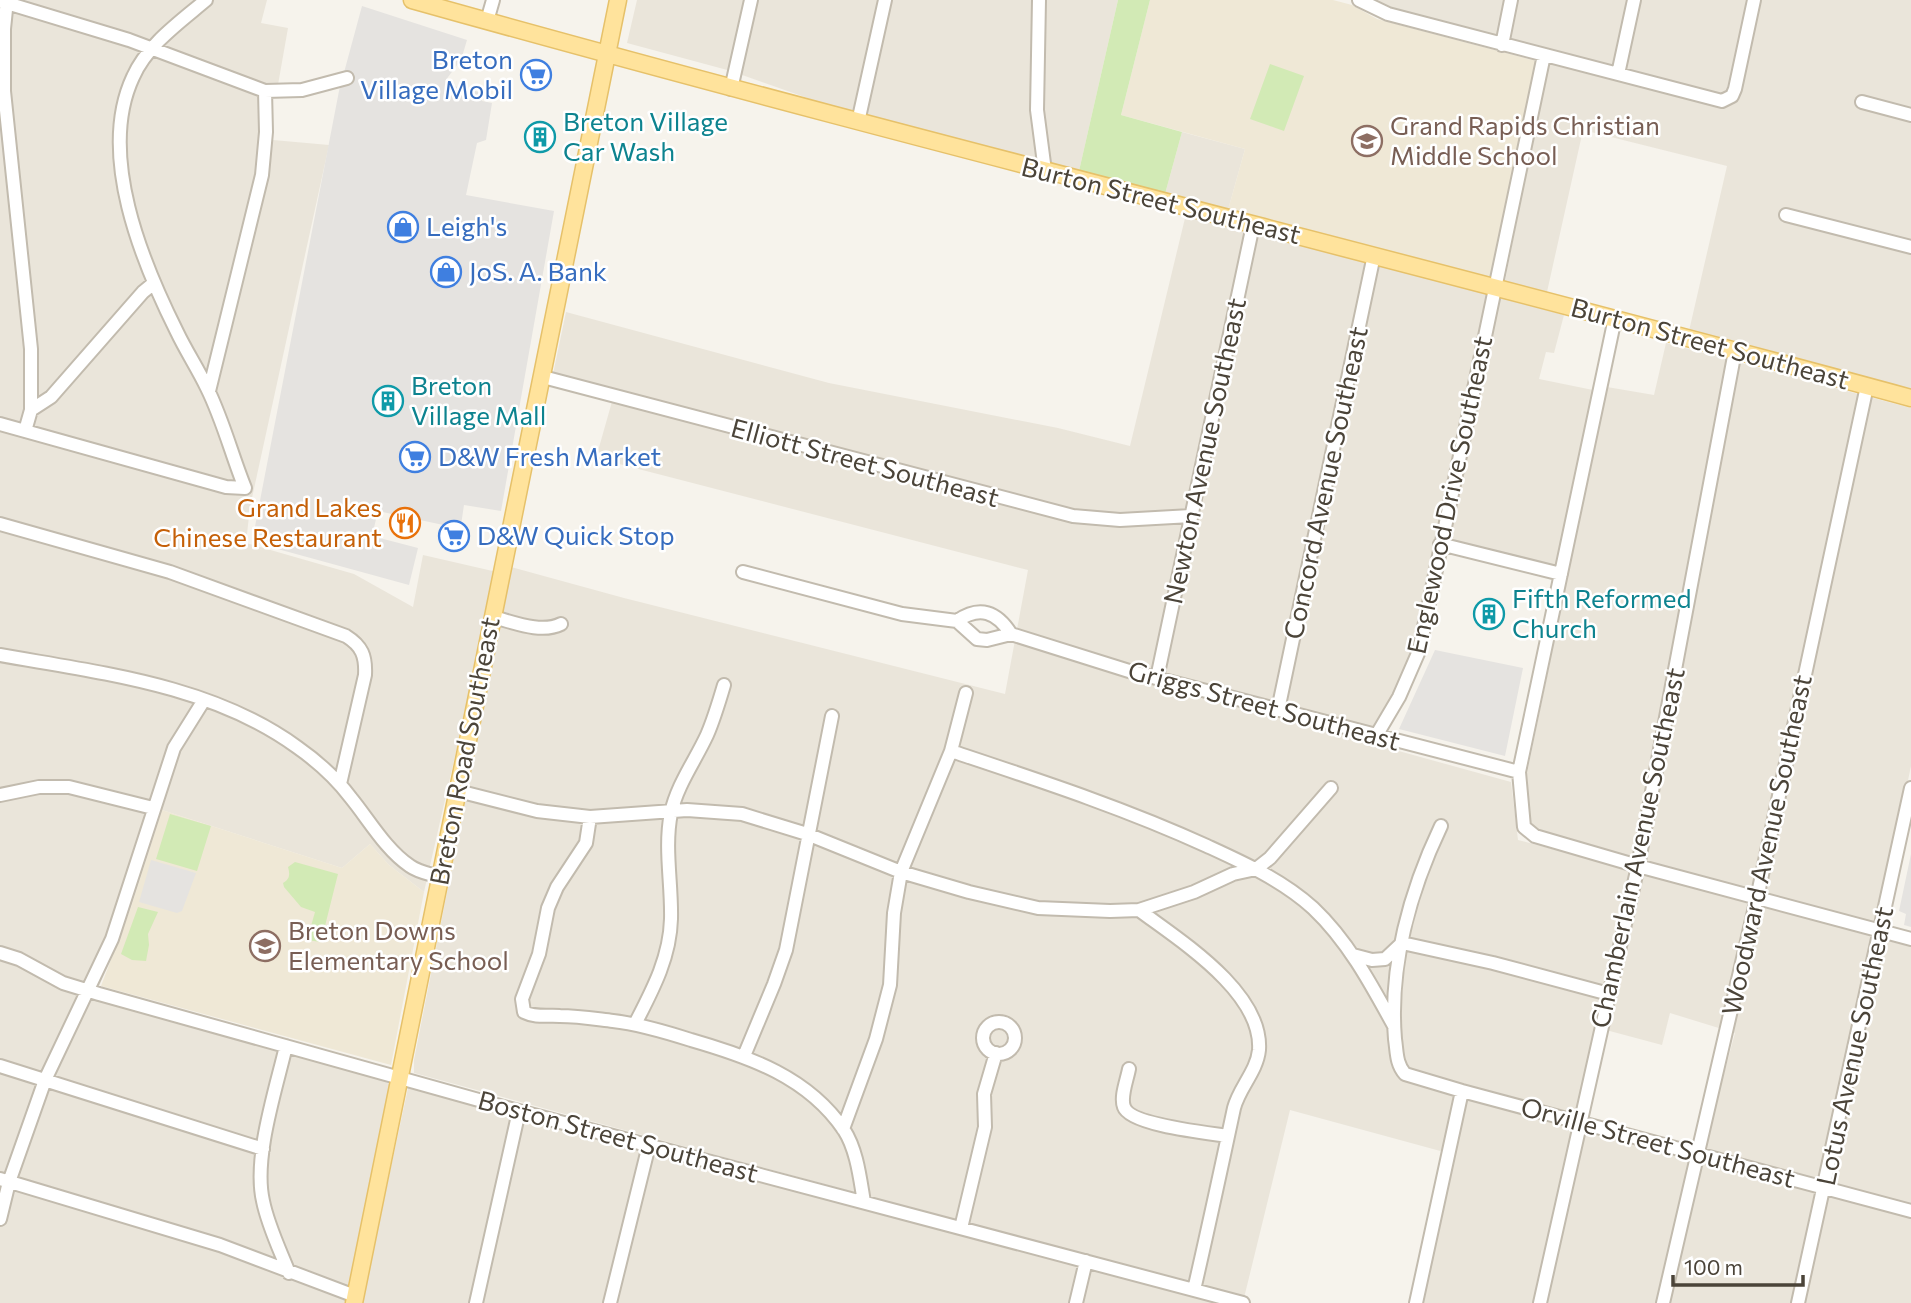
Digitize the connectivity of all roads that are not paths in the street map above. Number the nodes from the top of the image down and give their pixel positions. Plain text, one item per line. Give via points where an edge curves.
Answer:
1 (206, 0) edge
2 (412, 0) edge
3 (493, 0) edge
4 (618, 0) edge
5 (751, 0) edge
6 (885, 0) edge
7 (1038, 0) edge
8 (1359, 0) edge
9 (1390, 0) edge
10 (1511, 0) edge
11 (1634, 0) edge
12 (1755, 0) edge
13 (5, 1) edge
14 (1388, 13) junction
15 (487, 21) junction
16 (2, 30) edge
17 (1502, 44) junction
18 (150, 49) junction
19 (1544, 55) junction
20 (607, 56) junction
21 (1618, 74) junction
22 (347, 78) dead end
23 (731, 89) junction
24 (265, 90) junction
25 (1862, 102) dead end
26 (1911, 115) edge
27 (858, 122) junction
28 (1045, 170) junction
29 (1786, 215) dead end
30 (1253, 225) junction
31 (1911, 247) edge
32 (1374, 256) junction
33 (154, 283) junction
34 (1495, 287) junction
35 (1615, 318) junction
36 (1735, 351) junction
37 (543, 377) junction
38 (1867, 386) junction
39 (209, 391) junction
40 (1911, 398) edge
41 (31, 410) junction
42 (0, 424) edge
43 (25, 431) junction
44 (1191, 516) junction
45 (0, 524) edge
46 (1440, 544) junction
47 (743, 572) dead end
48 (1560, 574) junction
49 (493, 617) junction
50 (957, 621) junction
51 (561, 624) dead end
52 (1011, 634) junction
53 (0, 655) edge
54 (1157, 678) junction
55 (724, 685) dead end
56 (967, 693) dead end
57 (204, 700) junction
58 (1278, 710) junction
59 (832, 716) dead end
60 (1376, 736) junction
61 (951, 751) junction
62 (1519, 772) junction
63 (340, 784) junction
64 (1331, 788) dead end
65 (1911, 788) edge
66 (458, 791) junction
67 (0, 795) edge
68 (153, 808) junction
69 (671, 813) junction
70 (590, 817) junction
71 (1441, 826) dead end
72 (807, 834) junction
73 (1638, 866) junction
74 (1256, 869) junction
75 (901, 872) junction
76 (440, 877) junction
77 (1757, 898) junction
78 (1139, 910) junction
79 (1881, 930) junction
80 (1911, 939) edge
81 (1402, 943) junction
82 (0, 953) edge
83 (1353, 955) junction
84 (88, 991) junction
85 (1609, 994) junction
86 (635, 1024) junction
87 (1394, 1027) junction
88 (286, 1046) junction
89 (996, 1053) dead end
90 (744, 1056) junction
91 (0, 1066) edge
92 (1129, 1069) dead end
93 (400, 1078) junction
94 (46, 1080) junction
95 (1462, 1091) junction
96 (519, 1111) junction
97 (1580, 1122) junction
98 (843, 1129) junction
99 (1228, 1136) junction
100 (649, 1145) junction
101 (263, 1149) junction
102 (1698, 1153) junction
103 (5, 1180) edge
104 (1824, 1187) junction
105 (864, 1202) junction
106 (1911, 1211) edge
107 (0, 1219) edge
108 (961, 1228) junction
109 (1086, 1261) junction
110 (289, 1273) junction
111 (1199, 1295) edge
112 (355, 1300) edge
113 (476, 1303) edge
114 (610, 1303) edge
115 (1076, 1303) edge
116 (1243, 1303) edge
117 (1416, 1303) edge
118 (1540, 1303) edge
119 (1663, 1303) edge
120 (1798, 1303) edge

1 - 18 street
2 - 15 main road, Burton Street Southeast
3 - 15 street
4 - 20 main road, Breton Road Southeast
5 - 23 street
6 - 27 street
7 - 28 street via 1037,110
8 - 14 street
9 - 14 street
10 - 17 street
11 - 21 street
12 - 21 street via 1735,89 1728,99 1711,99
13 - 16 street
13 - 18 street
14 - 17 street
15 - 20 main road, Burton Street Southeast
16 - 41 street via 4,91 31,349
17 - 19 street
18 - 24 street
18 - 33 street via 125,95 119,138 125,192
19 - 21 street
19 - 34 street, Englewood Drive Southeast
20 - 23 main road, Burton Street Southeast
20 - 37 main road, Breton Road Southeast
22 - 24 street via 302,90
23 - 27 main road, Burton Street Southeast
24 - 39 street via 262,175
25 - 26 street
27 - 28 main road, Burton Street Southeast
28 - 30 main road, Burton Street Southeast
29 - 31 street
30 - 32 main road, Burton Street Southeast
30 - 44 street, Newton Avenue Southeast
32 - 34 main road, Burton Street Southeast
32 - 58 street, Concord Avenue Southeast
33 - 39 street
33 - 41 street via 51,397
34 - 35 main road, Burton Street Southeast
34 - 46 street, Englewood Drive Southeast
35 - 36 main road, Burton Street Southeast
35 - 48 street
36 - 38 main road, Burton Street Southeast
36 - 73 street, Chamberlain Avenue Southeast
37 - 44 street, Elliott Street Southeast via 1073,516 1120,520
37 - 49 main road, Breton Road Southeast
38 - 40 main road, Burton Street Southeast
38 - 77 street, Woodward Avenue Southeast
39 - 43 street via 245,488 226,487
41 - 43 street
42 - 43 street
44 - 54 street, Newton Avenue Southeast
45 - 63 street via 170,572 357,642 366,662 365,675
46 - 48 street
46 - 60 street, Englewood Drive Southeast via 1419,651
47 - 50 street, Griggs Street Southeast via 902,614
48 - 62 street
49 - 51 street via 541,628
49 - 66 main road, Breton Road Southeast
50 - 52 street, Griggs Street Southeast via 977,639
50 - 52 street, Griggs Street Southeast via 976,612 991,613
52 - 54 street, Griggs Street Southeast
53 - 57 street via 94,670
54 - 58 street, Griggs Street Southeast
55 - 69 street
56 - 61 street
57 - 63 street via 270,729
57 - 68 street via 174,748
58 - 60 street, Griggs Street Southeast
59 - 72 street
60 - 62 street, Griggs Street Southeast
61 - 74 street via 1127,811
61 - 75 street
62 - 73 street via 1528,832
63 - 76 street via 410,867
64 - 74 street
65 - 79 street, Lotus Avenue Southeast
66 - 70 street via 537,811
66 - 76 main road, Breton Road Southeast
67 - 68 street via 69,787
68 - 84 street via 112,939
69 - 70 street
69 - 72 street via 729,812
69 - 86 street via 670,929 663,963
70 - 86 street via 586,843 556,887 548,908 539,954 522,999 524,1012
71 - 81 street via 1417,882
72 - 75 street
72 - 90 street via 786,950
73 - 77 street
73 - 85 street, Chamberlain Avenue Southeast
74 - 78 street
74 - 83 street via 1312,908
75 - 78 street via 1038,908
75 - 98 street via 890,985 876,1040
76 - 93 main road, Breton Road Southeast
77 - 79 street
77 - 102 street, Woodward Avenue Southeast
78 - 99 street via 1204,957 1250,1012 1259,1048
79 - 80 street
79 - 104 street, Lotus Avenue Southeast
81 - 83 street via 1385,960
81 - 85 street
81 - 87 street
82 - 84 street, Boston Street Southeast
83 - 87 street
84 - 88 street, Boston Street Southeast
84 - 94 street
85 - 97 street, Chamberlain Avenue Southeast
86 - 90 street
87 - 95 street, Orville Street Southeast via 1398,1064 1405,1074
88 - 93 street, Boston Street Southeast
88 - 101 street
89 - 108 street via 985,1094 985,1128
90 - 98 street via 799,1085
91 - 94 street
92 - 99 street via 1122,1101 1133,1117
93 - 96 street, Boston Street Southeast
93 - 112 main road, Breton Road Southeast
94 - 101 street
94 - 103 street
95 - 97 street, Orville Street Southeast
95 - 117 street
96 - 100 street, Boston Street Southeast
96 - 113 street
97 - 102 street, Orville Street Southeast
97 - 118 street, Chamberlain Avenue Southeast
98 - 105 street
99 - 111 street
100 - 105 street, Boston Street Southeast
100 - 114 street
101 - 110 street via 262,1200
102 - 104 street, Orville Street Southeast
102 - 119 street, Woodward Avenue Southeast
103 - 107 street
103 - 110 street via 220,1245
104 - 106 street, Orville Street Southeast
104 - 120 street, Lotus Avenue Southeast
105 - 108 street, Boston Street Southeast
108 - 109 street, Boston Street Southeast
109 - 111 street, Boston Street Southeast
109 - 115 street
110 - 112 street
111 - 116 street, Boston Street Southeast

